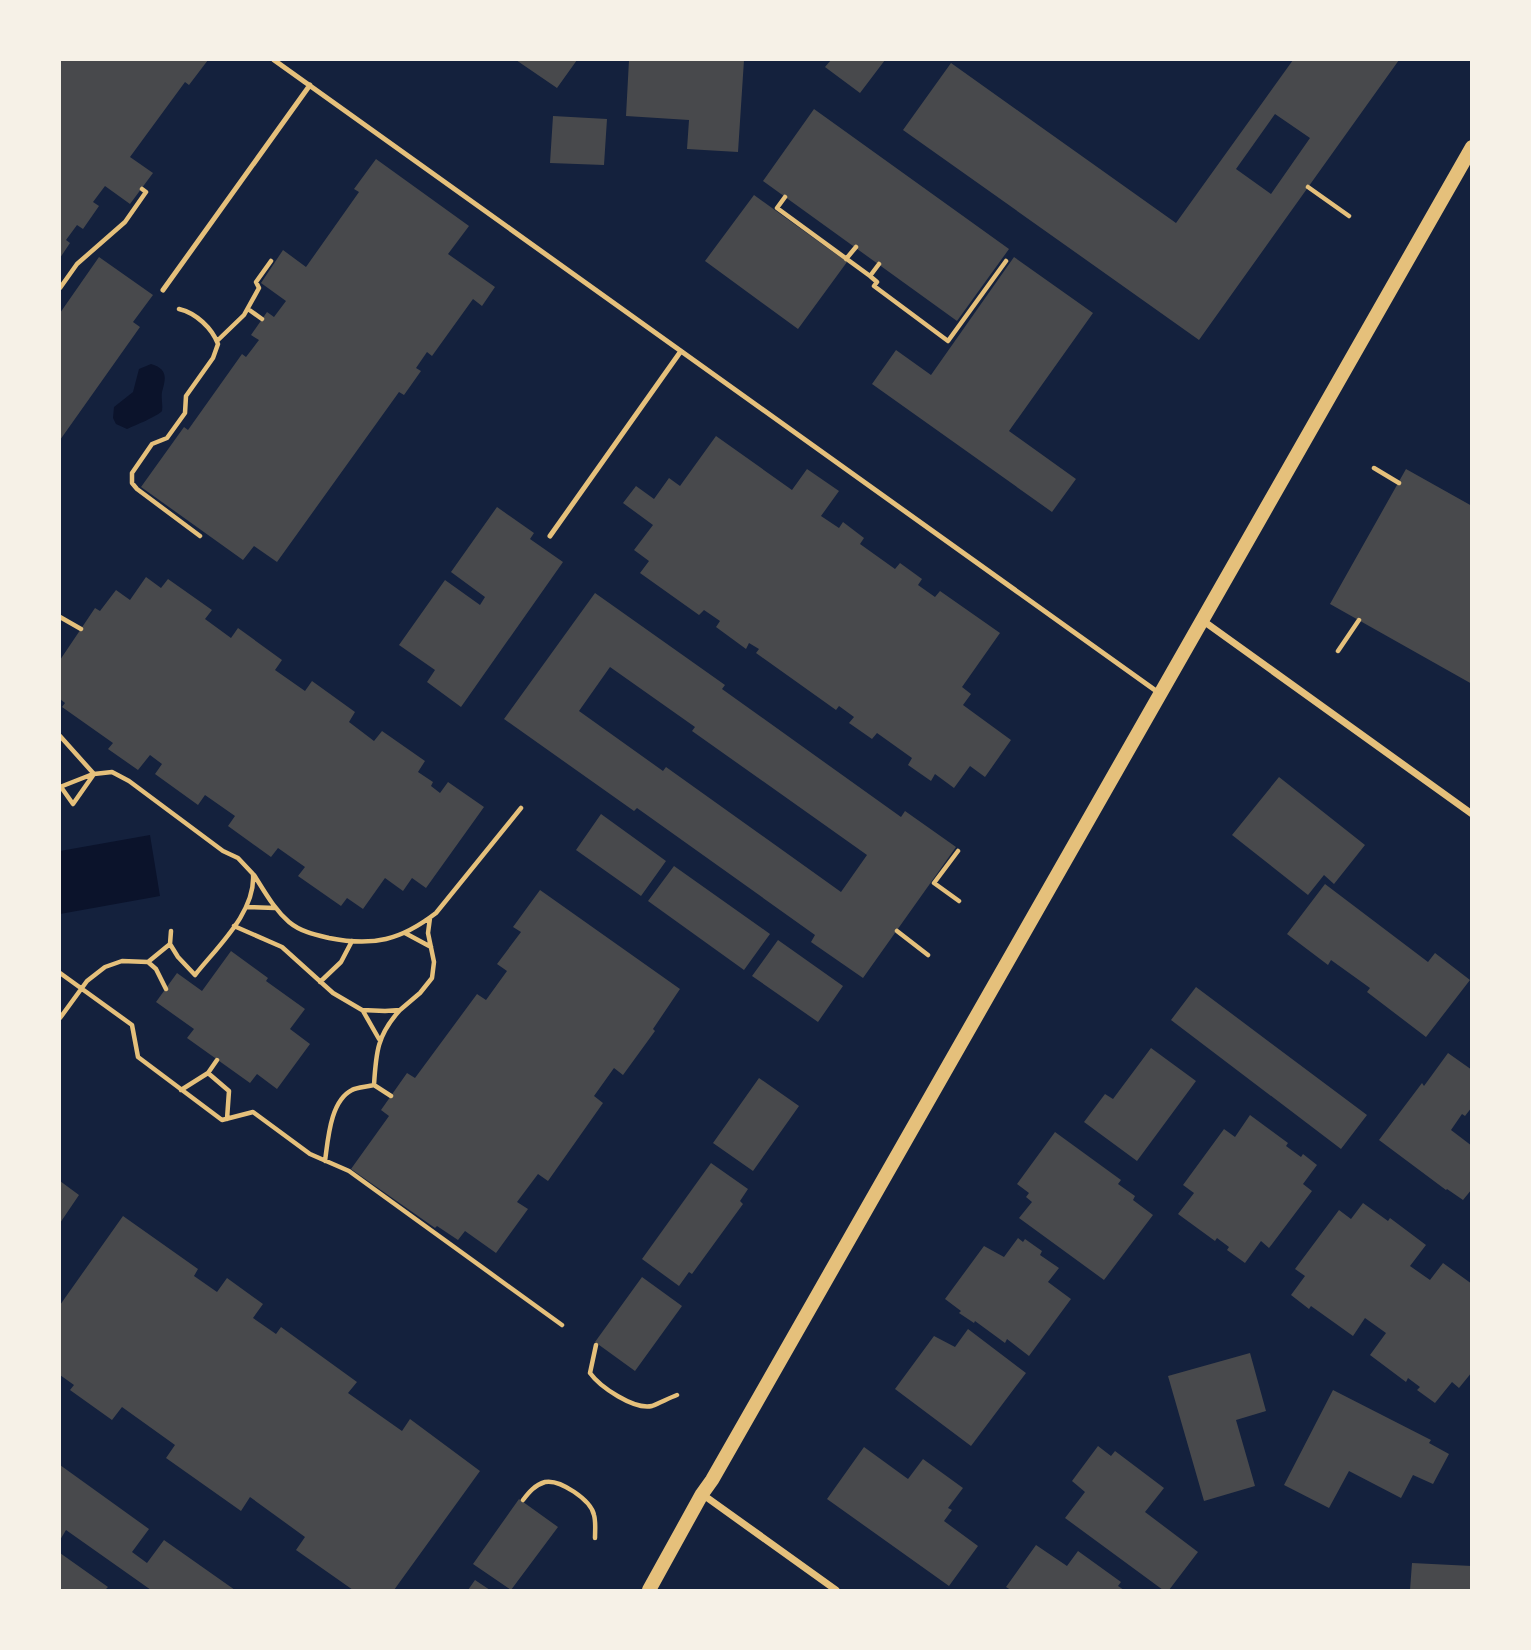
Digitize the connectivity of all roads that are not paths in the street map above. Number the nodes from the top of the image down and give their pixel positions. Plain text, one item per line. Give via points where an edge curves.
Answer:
1 (274, 60) edge
2 (310, 85) junction
3 (1472, 147) edge
4 (163, 290) dead end
5 (681, 351) junction
6 (550, 536) dead end
7 (1201, 620) junction
8 (1159, 693) junction
9 (1472, 814) edge
10 (702, 1494) junction
11 (649, 1591) edge
12 (836, 1591) edge

1 - 2 lane
2 - 4 lane
2 - 5 lane
3 - 7 main road
5 - 6 lane
5 - 8 lane
7 - 8 main road
7 - 9 street
8 - 10 main road
10 - 11 main road
10 - 12 street

